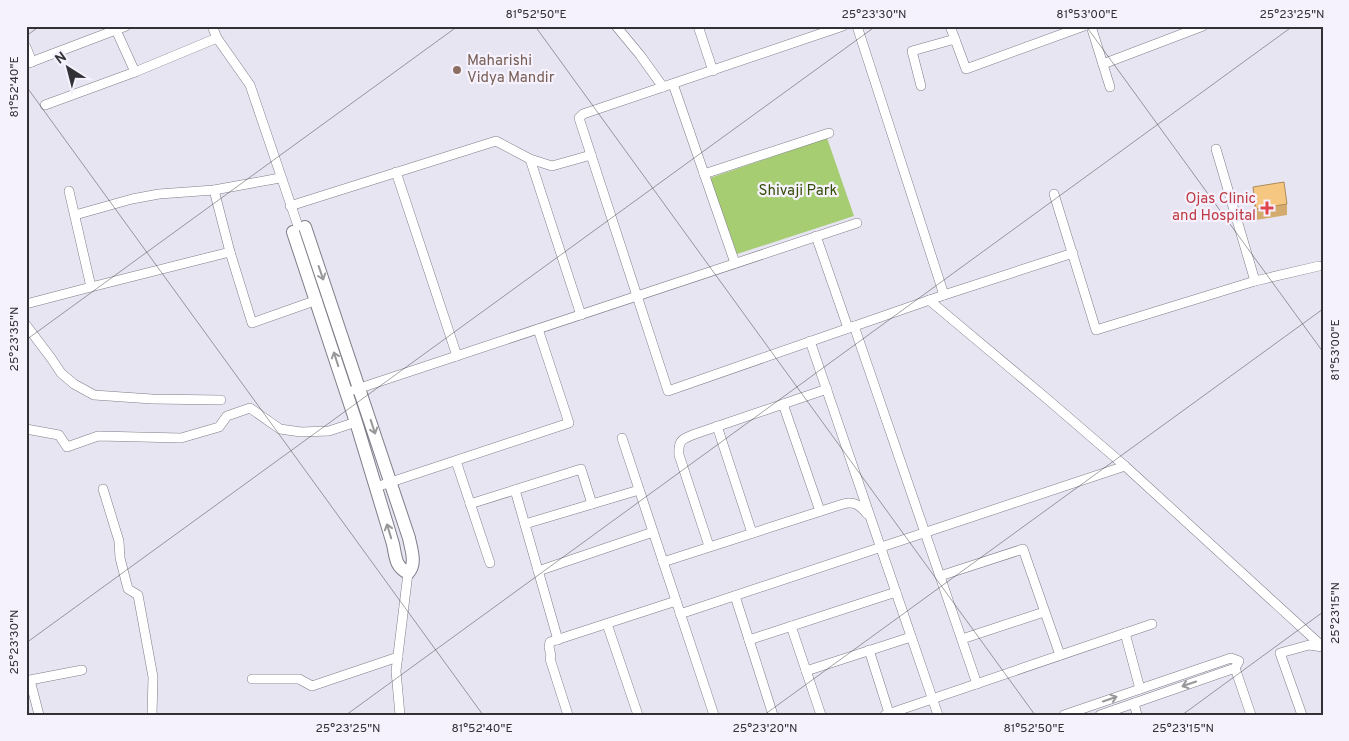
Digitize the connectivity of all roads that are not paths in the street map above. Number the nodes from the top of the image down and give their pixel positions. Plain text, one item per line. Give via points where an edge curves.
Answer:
1 (126, 26) edge
2 (212, 26) edge
3 (616, 26) edge
4 (698, 26) edge
5 (843, 26) edge
6 (857, 26) edge
7 (950, 26) edge
8 (1084, 26) edge
9 (1091, 26) edge
10 (1203, 26) edge
11 (116, 30) junction
12 (217, 38) junction
13 (955, 38) junction
14 (26, 47) edge
15 (29, 63) edge
16 (1103, 64) junction
17 (713, 71) junction
18 (135, 72) junction
19 (673, 84) junction
20 (921, 86) dead end
21 (662, 87) junction
22 (1110, 87) dead end
23 (45, 105) dead end
24 (829, 133) dead end
25 (1216, 149) dead end
26 (591, 155) junction
27 (530, 159) junction
28 (396, 172) junction
29 (704, 174) junction
30 (280, 178) junction
31 (69, 190) dead end
32 (214, 190) junction
33 (1054, 194) dead end
34 (290, 206) junction
35 (75, 215) junction
36 (857, 223) dead end
37 (299, 228) junction
38 (816, 236) junction
39 (230, 252) junction
40 (1073, 253) junction
41 (735, 263) junction
42 (1319, 266) dead end
43 (1255, 281) junction
44 (91, 287) junction
45 (944, 295) junction
46 (637, 296) junction
47 (317, 300) junction
48 (929, 300) junction
49 (26, 304) edge
50 (581, 314) junction
51 (26, 325) edge
52 (851, 327) junction
53 (538, 329) junction
54 (810, 342) junction
55 (458, 356) junction
56 (360, 388) junction
57 (827, 390) junction
58 (346, 393) junction
59 (221, 400) dead end
60 (783, 404) junction
61 (356, 422) junction
62 (717, 426) junction
63 (26, 429) edge
64 (622, 438) dead end
65 (456, 461) junction
66 (1125, 466) junction
67 (391, 482) junction
68 (376, 487) junction
69 (103, 489) dead end
70 (515, 490) junction
71 (639, 490) junction
72 (470, 504) junction
73 (592, 504) junction
74 (820, 510) junction
75 (870, 518) junction
76 (526, 524) junction
77 (653, 532) junction
78 (752, 533) junction
79 (925, 533) junction
80 (709, 546) junction
81 (881, 548) junction
82 (663, 562) junction
83 (490, 563) dead end
84 (538, 571) junction
85 (408, 573) junction
86 (940, 576) junction
87 (896, 592) junction
88 (735, 596) junction
89 (676, 601) junction
90 (1044, 612) junction
91 (680, 614) junction
92 (607, 624) junction
93 (1152, 624) dead end
94 (791, 626) junction
95 (1125, 633) junction
96 (911, 636) junction
97 (558, 640) junction
98 (749, 640) junction
99 (962, 640) junction
100 (869, 650) junction
101 (1060, 656) junction
102 (398, 657) junction
103 (1235, 668) junction
104 (82, 670) dead end
105 (806, 671) junction
106 (252, 679) dead end
107 (977, 684) junction
108 (1140, 689) junction
109 (932, 699) junction
110 (1134, 703) junction
111 (887, 714) edge
112 (39, 715) edge
113 (152, 715) edge
114 (400, 715) edge
115 (568, 715) edge
116 (638, 715) edge
117 (714, 715) edge
118 (773, 715) edge
119 (821, 715) edge
120 (938, 715) edge
121 (1064, 715) edge
122 (1100, 715) edge
123 (1137, 715) edge
124 (1251, 715) edge
125 (1302, 715) edge

1 - 11 street
2 - 12 street
3 - 21 street
4 - 17 street
5 - 17 street
6 - 45 street
7 - 13 street
8 - 13 street via 966,69
9 - 16 street
10 - 16 street
11 - 15 street
11 - 18 street
12 - 18 street
12 - 30 street via 250,86
13 - 20 street via 912,51
14 - 15 street
16 - 22 street
17 - 19 street
18 - 23 street
19 - 21 street
19 - 29 street
21 - 26 street via 583,114 579,118
24 - 29 street
25 - 43 street
26 - 27 street via 552,166
26 - 46 street
27 - 28 street via 496,141
27 - 50 street
28 - 34 street
28 - 55 street
29 - 41 street
30 - 32 street
30 - 34 street
31 - 35 street
32 - 35 street via 159,194
32 - 39 street
33 - 40 street
34 - 37 street
35 - 44 street
36 - 38 street
37 - 47 street
37 -> 56 street
38 - 41 street
38 - 52 street
39 - 44 street
39 - 47 street via 252,323
40 - 43 street via 1096,330
40 - 45 street
41 - 46 street
42 - 43 street
44 - 49 street
45 - 48 street
46 - 50 street
46 - 54 street via 668,391
58 -> 47 street
48 - 52 street
48 - 66 street
50 - 53 street
51 - 59 street via 61,373 94,395
52 - 54 street
52 - 79 street
53 - 55 street
53 - 65 street via 569,423
54 - 57 street
55 - 56 street
56 - 58 street
56 -> 67 street
57 - 60 street
57 - 75 street
58 - 61 street
60 - 62 street
60 - 74 street
61 - 63 street via 330,431 302,432 280,429 250,408 227,416 219,426 182,438 98,436 67,447 59,435
61 - 68 street
62 - 78 street
62 - 80 street via 684,438 678,446
64 - 71 street
65 - 67 street
65 - 72 street
66 - 79 street
66 - 125 street via 1323,647 1309,645 1280,653
67 - 68 street
67 - 85 street via 413,560
85 -> 68 street via 397,564
69 - 113 street via 119,540 128,589 138,595 152,677
70 - 72 street
70 - 73 street via 581,469
70 - 76 street
71 - 73 street
71 - 77 street
72 - 83 street
73 - 76 street
74 - 75 street via 852,502
74 - 78 street
75 - 81 street
76 - 84 street
77 - 82 street
77 - 84 street
78 - 80 street
79 - 81 street
79 - 86 street
80 - 82 street
81 - 87 street
81 - 88 street
82 - 89 street
84 - 97 street
85 - 102 street
86 - 90 street via 1023,549
86 - 99 street
87 - 94 street
87 - 96 street
88 - 91 street
88 - 98 street
89 - 91 street
89 - 92 street
90 - 99 street
90 - 101 street
91 - 117 street
92 - 97 street
92 - 116 street
93 - 95 street
94 - 98 street
94 - 105 street
95 - 101 street
95 - 108 street
96 - 100 street
96 - 109 street
97 - 115 street via 549,644 550,659
98 - 118 street
99 - 107 street
100 - 105 street
100 - 111 street
101 - 107 street
102 - 106 street via 312,686 299,679
102 - 114 street
103 - 108 street via 1239,661 1231,658
103 -> 110 street
103 - 124 street
104 - 112 street via 30,680
105 - 119 street
107 - 109 street
121 -> 108 street
109 - 111 street
109 - 120 street
110 - 122 street
110 - 123 street

